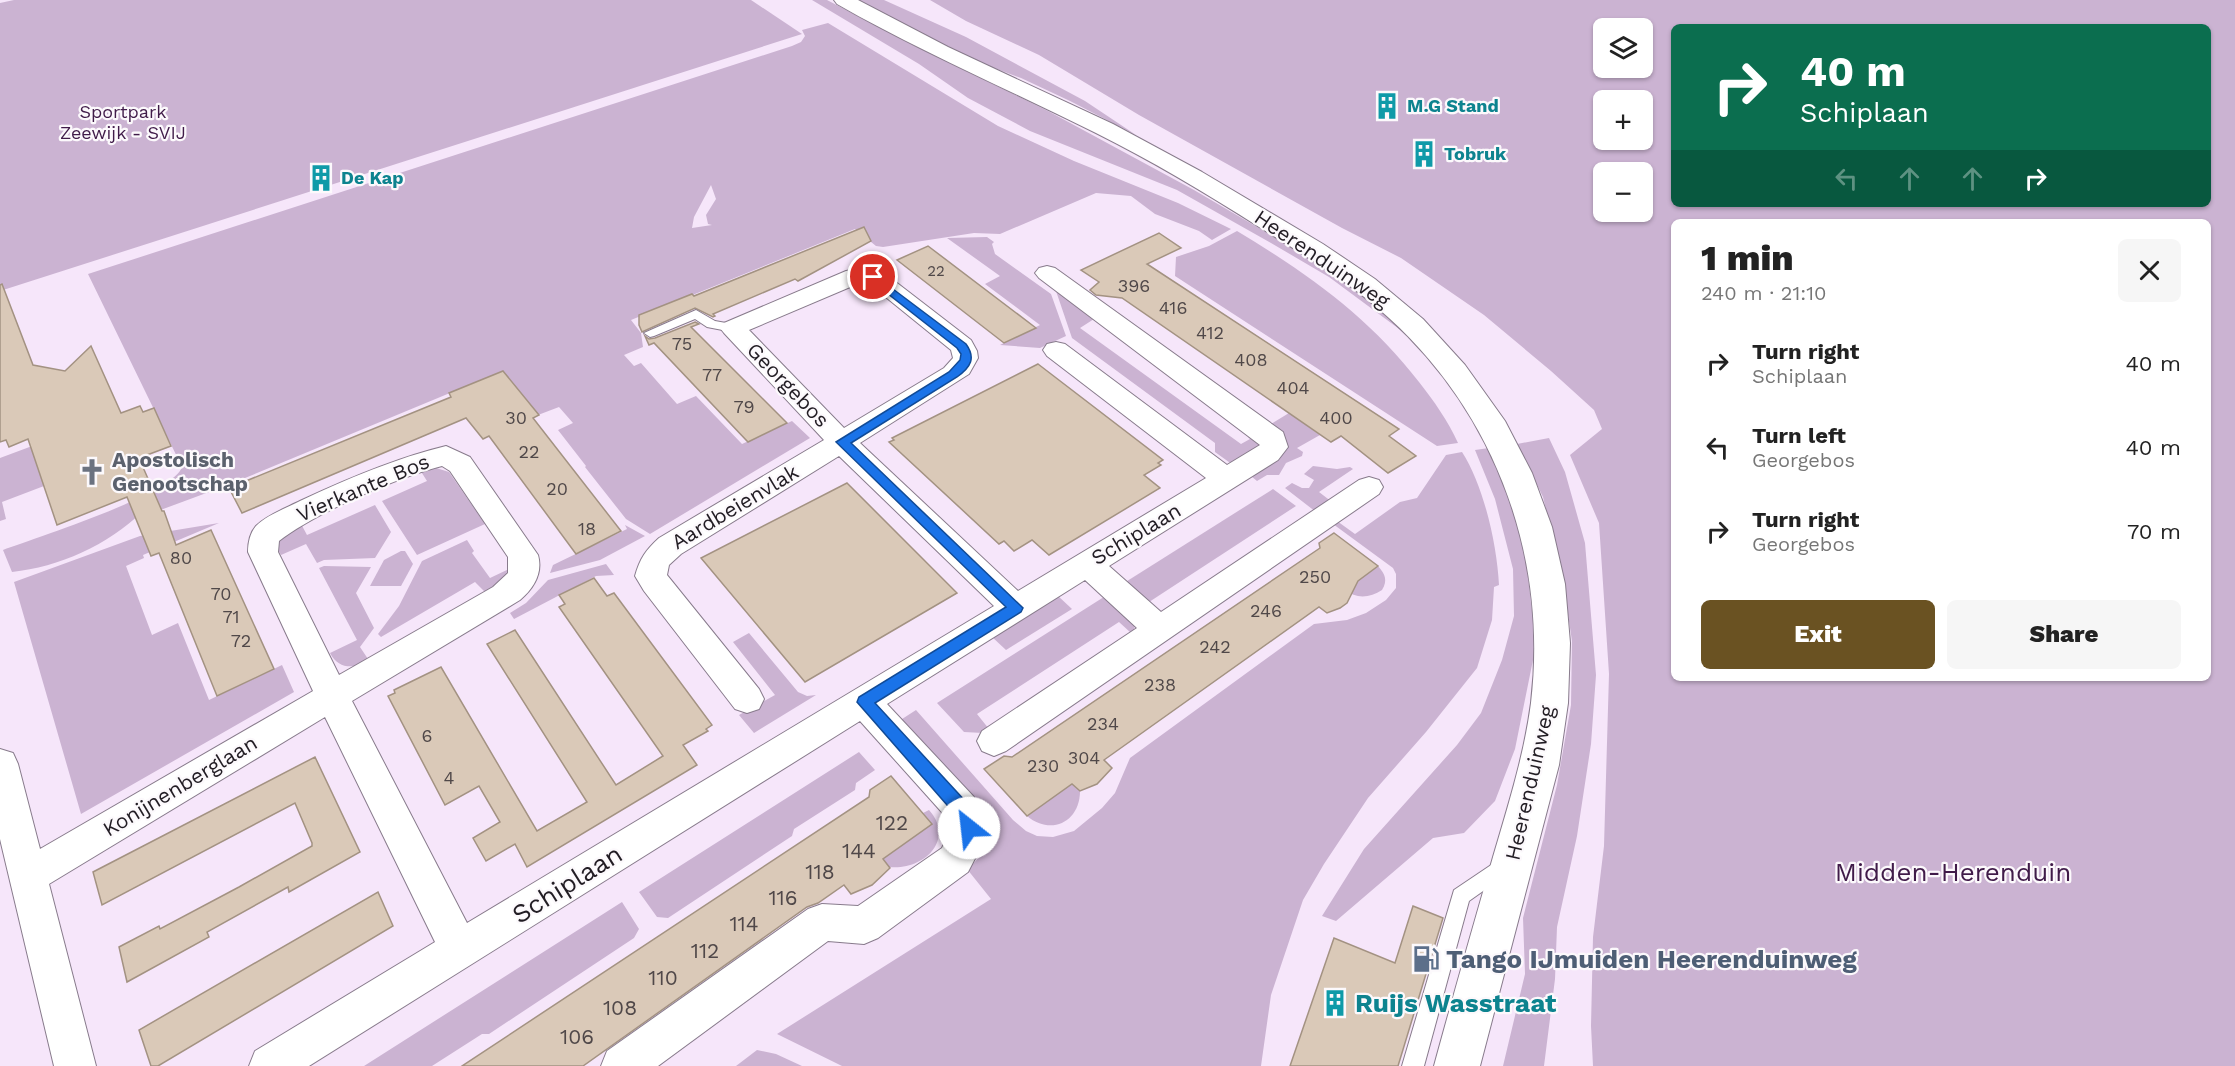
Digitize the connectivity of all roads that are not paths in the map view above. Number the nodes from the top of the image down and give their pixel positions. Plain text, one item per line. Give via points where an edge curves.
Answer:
1 (844, 0) edge
2 (1047, 273) dead end
3 (733, 328) junction
4 (650, 333) dead end
5 (1056, 350) dead end
6 (842, 442) junction
7 (1226, 479) junction
8 (1369, 487) dead end
9 (1088, 564) junction
10 (1016, 608) junction
11 (1160, 630) junction
12 (332, 696) junction
13 (747, 699) dead end
14 (864, 702) junction
15 (994, 741) dead end
16 (0, 764) edge
17 (1513, 859) junction
18 (28, 876) junction
19 (460, 950) junction
20 (75, 1066) edge
21 (270, 1066) edge
22 (622, 1066) edge
23 (1413, 1066) edge
24 (1457, 1066) edge

1 - 17 main road, Heerenduinweg via 1107,130 1324,255 1411,323 1473,394 1506,450 1531,508 1551,602 1553,683 1547,726
2 - 7 street, Schiplaan via 1273,439 1274,447 1268,453
3 - 4 lane, Georgebos via 711,324 696,314
3 - 6 street, Georgebos
3 - 6 street, Georgebos via 864,274 880,281 962,346 966,354 962,368
5 - 7 street
6 - 10 street, Georgebos
6 - 13 street, Aardbeienvlak via 670,546 661,552 652,568 655,583
7 - 9 street, Schiplaan
8 - 11 street
9 - 10 street, Schiplaan
9 - 11 street
10 - 14 street, Schiplaan
11 - 15 street
12 - 12 street, Vierkante Bos via 504,595 523,578 523,555 455,460 436,457 416,464 298,514 266,535 262,552
12 - 18 street, Konijnenberglaan
12 - 19 street, Vierkante Bos
14 - 19 street, Schiplaan
14 - 22 street via 961,808 969,828 964,848 955,860 864,925 822,922
16 - 18 street
17 - 23 lane via 1461,896
17 - 24 main road, Heerenduinweg
18 - 20 street
19 - 21 street, Schiplaan

